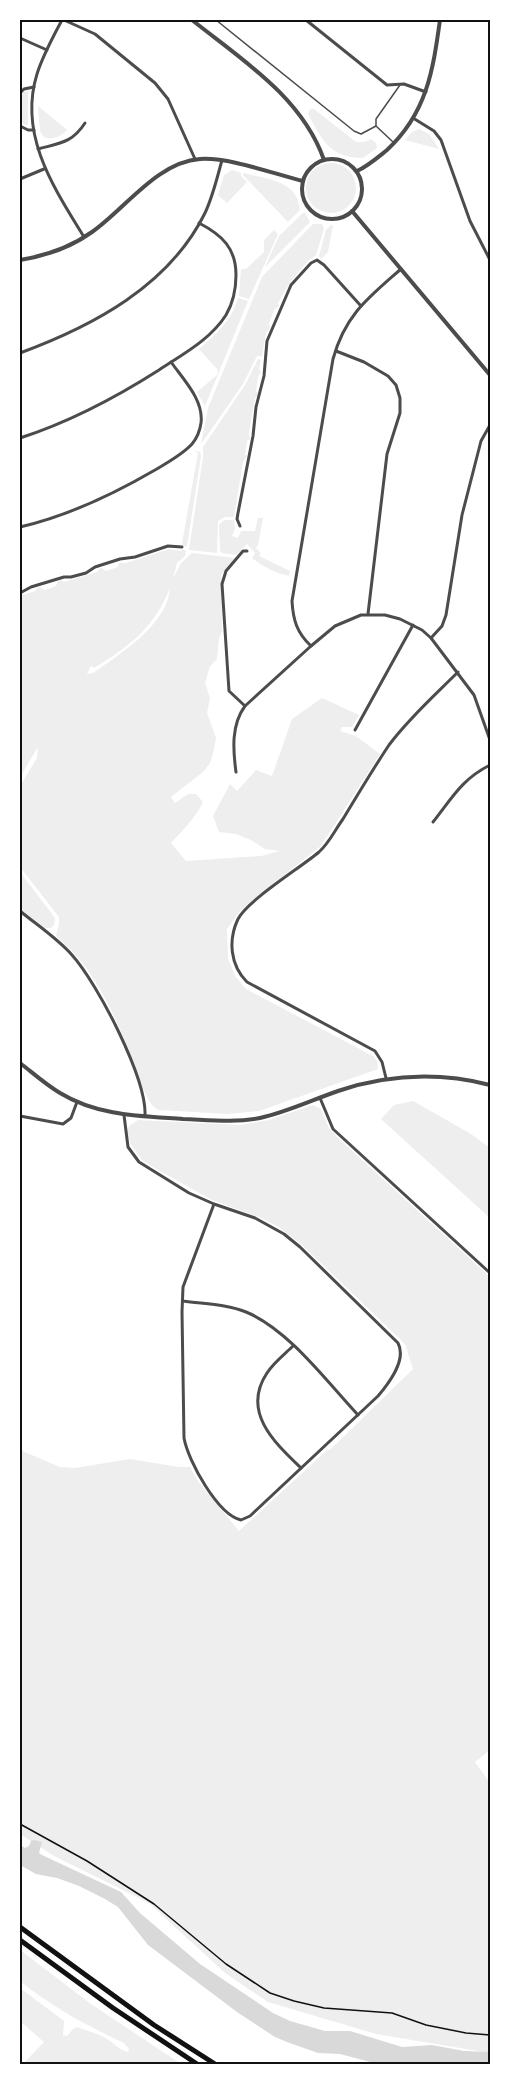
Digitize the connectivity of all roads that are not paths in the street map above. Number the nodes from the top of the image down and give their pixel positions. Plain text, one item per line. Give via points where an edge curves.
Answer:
1 (63, 20) edge
2 (192, 20) edge
3 (216, 20) edge
4 (307, 20) edge
5 (440, 20) edge
6 (20, 38) edge
7 (47, 51) junction
8 (400, 85) junction
9 (34, 87) junction
10 (426, 92) junction
11 (20, 93) edge
12 (413, 118) junction
13 (85, 123) dead end
14 (20, 126) edge
15 (376, 126) junction
16 (34, 130) junction
17 (394, 143) junction
18 (38, 149) junction
19 (195, 159) junction
20 (222, 160) junction
21 (324, 160) junction
22 (44, 169) junction
23 (357, 171) junction
24 (20, 179) edge
25 (303, 181) junction
26 (352, 211) junction
27 (200, 223) junction
28 (84, 237) junction
29 (20, 260) edge
30 (490, 260) edge
31 (401, 269) junction
32 (361, 306) junction
33 (336, 351) junction
34 (20, 353) edge
35 (171, 362) junction
36 (490, 375) edge
37 (490, 425) edge
38 (20, 438) edge
39 (240, 526) dead end
40 (20, 528) edge
41 (182, 547) dead end
42 (247, 551) dead end
43 (20, 593) edge
44 (368, 614) junction
45 (413, 625) junction
46 (431, 638) junction
47 (311, 646) junction
48 (458, 672) junction
49 (245, 706) junction
50 (354, 730) dead end
51 (490, 740) edge
52 (490, 765) edge
53 (236, 772) dead end
54 (433, 822) dead end
55 (20, 911) edge
56 (20, 1063) edge
57 (386, 1078) junction
58 (490, 1085) edge
59 (320, 1098) junction
60 (77, 1102) junction
61 (124, 1115) junction
62 (20, 1116) edge
63 (145, 1116) junction
64 (214, 1204) junction
65 (490, 1273) edge
66 (183, 1300) junction
67 (293, 1346) junction
68 (358, 1415) junction
69 (301, 1468) junction
70 (20, 1927) edge
71 (20, 1940) edge
72 (197, 2064) edge
73 (215, 2064) edge

1 - 7 street
1 - 19 street via 95,34 155,83 168,99
2 - 21 street via 288,99
3 - 15 lane via 354,131 361,134
4 - 8 street via 383,82
5 - 10 street
6 - 7 street
7 - 9 street
8 - 10 street
8 - 15 lane via 376,119
9 - 11 street
9 - 16 street
10 - 12 street
12 - 17 street
12 - 30 street via 441,140 470,221
13 - 18 street via 68,141
14 - 16 street
15 - 17 lane
16 - 18 street
17 - 23 street
18 - 22 street
19 - 20 street
19 - 28 street via 148,183
20 - 25 street
20 - 27 street
21 - 23 street via 344,161
21 - 25 street via 311,167
22 - 24 street
22 - 28 street
23 - 26 street via 362,190
25 - 26 street via 303,198 318,215 334,219
26 - 31 street
27 - 34 street via 163,269 125,302 82,327
27 - 35 street via 232,250 236,267 234,294 226,315 214,329
28 - 29 street
31 - 32 street
31 - 36 street
32 - 33 street via 345,327
32 - 39 street via 317,260 291,285 267,341 237,519
33 - 44 street via 388,376 400,398 400,413 387,454
33 - 47 street via 292,601 297,629
35 - 38 street via 99,406
35 - 40 street via 200,408 201,425 193,443 110,495
37 - 46 street via 462,515 445,620
41 - 43 street via 168,546 120,559
42 - 49 street via 226,571 222,584 229,692
44 - 45 street
44 - 47 street via 342,622
45 - 46 street
45 - 50 street
46 - 48 street
47 - 49 street
48 - 51 street via 474,695
48 - 57 street via 396,736 326,845 249,906 238,920 232,938 234,963 247,982 375,1051
49 - 53 street via 234,738
52 - 54 street via 466,780
55 - 63 street via 66,948 93,983 137,1076
56 - 60 street via 57,1092
57 - 58 street via 440,1076
57 - 59 street
59 - 63 street via 248,1120
59 - 65 street via 333,1129
60 - 61 street
60 - 62 street via 71,1118 63,1124
61 - 63 street
61 - 64 street via 128,1147 139,1162
64 - 66 street via 186,1277
64 - 68 street via 255,1218 293,1240 398,1343 402,1350 400,1359 386,1386
66 - 67 street via 246,1312 278,1330
66 - 69 street via 183,1424 187,1453 198,1475 230,1516 241,1520
67 - 68 street
67 - 69 street via 266,1374 258,1406 270,1437
68 - 69 street
70 - 73 highway via 154,2025
71 - 72 highway

